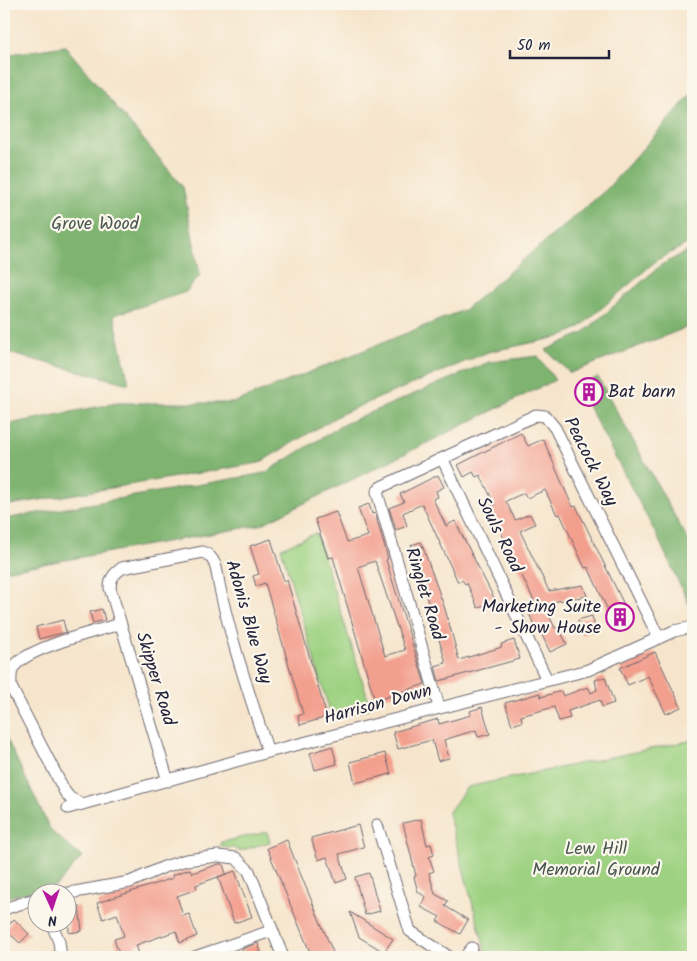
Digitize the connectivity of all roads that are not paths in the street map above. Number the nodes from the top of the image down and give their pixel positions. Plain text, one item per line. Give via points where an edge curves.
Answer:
1 (443, 460) junction
2 (376, 492) joint
3 (110, 588) joint
4 (120, 624) junction
5 (693, 628) edge
6 (659, 638) junction
7 (547, 680) junction
8 (439, 707) junction
9 (268, 752) junction
10 (168, 781) junction
11 (82, 804) junction
12 (68, 808) dead end
13 (377, 825) dead end
14 (78, 891) edge
15 (28, 901) edge
16 (4, 909) edge
17 (271, 931) junction
18 (56, 934) edge
19 (61, 957) edge
20 (195, 957) edge
21 (283, 957) edge
22 (449, 957) edge

1 - 2 street, Peacock Way
1 - 6 street, Peacock Way via 528,418 544,416 555,428
1 - 7 street, Souls Road
2 - 8 street, Ringlet Road
3 - 4 street, Skipper Road
3 - 9 street, Adonis Blue Way via 110,579 122,568 203,552 209,554 215,563 227,623
4 - 10 street, Skipper Road
4 - 11 street via 54,644 28,656 13,667 10,676 11,687 65,792
5 - 6 street, Harrison Down
6 - 7 street, Harrison Down via 588,670
7 - 8 street, Harrison Down
8 - 9 street, Harrison Down
9 - 10 street, Harrison Down
10 - 11 street, Harrison Down
11 - 12 street, Harrison Down
13 - 22 street via 410,931
14 - 17 street via 130,882 186,860 228,857 243,863 249,871
15 - 16 street
17 - 20 street
17 - 21 street
18 - 19 street

